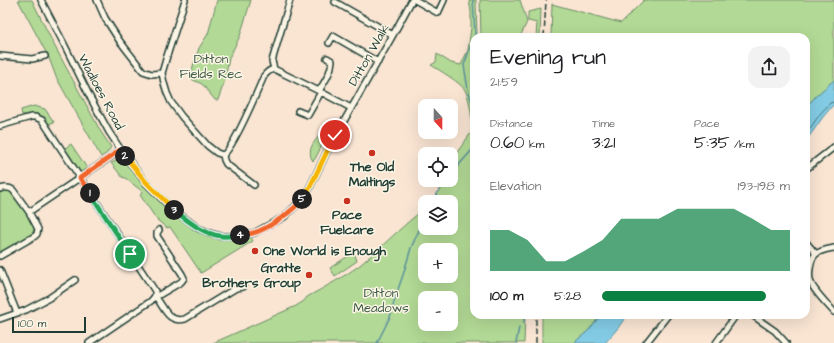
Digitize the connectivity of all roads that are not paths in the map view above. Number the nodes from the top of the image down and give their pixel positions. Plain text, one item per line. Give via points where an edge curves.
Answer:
1 (41, 0) edge
2 (97, 0) edge
3 (184, 0) edge
4 (290, 0) edge
5 (412, 0) edge
6 (415, 0) edge
7 (444, 0) edge
8 (335, 2) dead end
9 (393, 36) junction
10 (329, 43) dead end
11 (0, 56) edge
12 (45, 56) dead end
13 (327, 58) dead end
14 (378, 62) junction
15 (274, 69) junction
16 (162, 73) junction
17 (320, 91) junction
18 (351, 108) junction
19 (298, 110) dead end
20 (0, 126) edge
21 (834, 147) edge
22 (120, 150) junction
23 (223, 155) junction
24 (810, 166) edge
25 (80, 178) junction
26 (254, 185) dead end
27 (0, 189) edge
28 (29, 212) junction
29 (159, 230) dead end
30 (254, 233) joint
31 (810, 247) edge
32 (834, 248) edge
33 (816, 254) junction
34 (0, 256) edge
35 (0, 270) edge
36 (810, 270) edge
37 (76, 280) dead end
38 (810, 281) edge
39 (243, 287) dead end
40 (155, 296) junction
41 (834, 312) edge
42 (17, 313) junction
43 (0, 319) edge
44 (665, 319) edge
45 (733, 319) edge
46 (758, 319) edge
47 (89, 343) edge
48 (646, 343) edge
49 (716, 343) edge
50 (786, 343) edge

1 - 22 street, Wadloes Road via 108,132
2 - 16 street via 119,40 143,71 152,74
3 - 16 street
4 - 15 street via 272,61
5 - 9 street, Ditton Walk
6 - 7 street via 438,13
8 - 9 street
9 - 14 street, Ditton Walk
10 - 14 street via 333,36
11 - 12 street via 32,59
13 - 17 street via 332,61 332,67
14 - 18 street, Ditton Walk
15 - 17 street
15 - 23 street via 264,76 246,116
16 - 23 street via 171,102 182,117 203,141
17 - 18 street
17 - 19 street via 308,115
18 - 30 street, Ditton Walk via 301,201 284,217
20 - 25 street via 31,117 42,120
21 - 24 street
22 - 25 street
22 - 30 street, Wadloes Road via 160,197 198,228 221,236
23 - 26 street via 226,164
25 - 28 street
25 - 40 street via 155,291
27 - 28 street via 5,187 13,190
28 - 34 street via 38,228 37,234
29 - 40 street via 158,236 184,278 159,296
31 - 33 street
32 - 33 street
33 - 36 street
35 - 42 street
37 - 42 street via 49,298
38 - 41 street
39 - 40 street via 236,288 193,315 179,320 168,315
40 - 47 street via 152,301
42 - 43 street
44 - 48 street
45 - 49 street
46 - 50 street via 775,331

